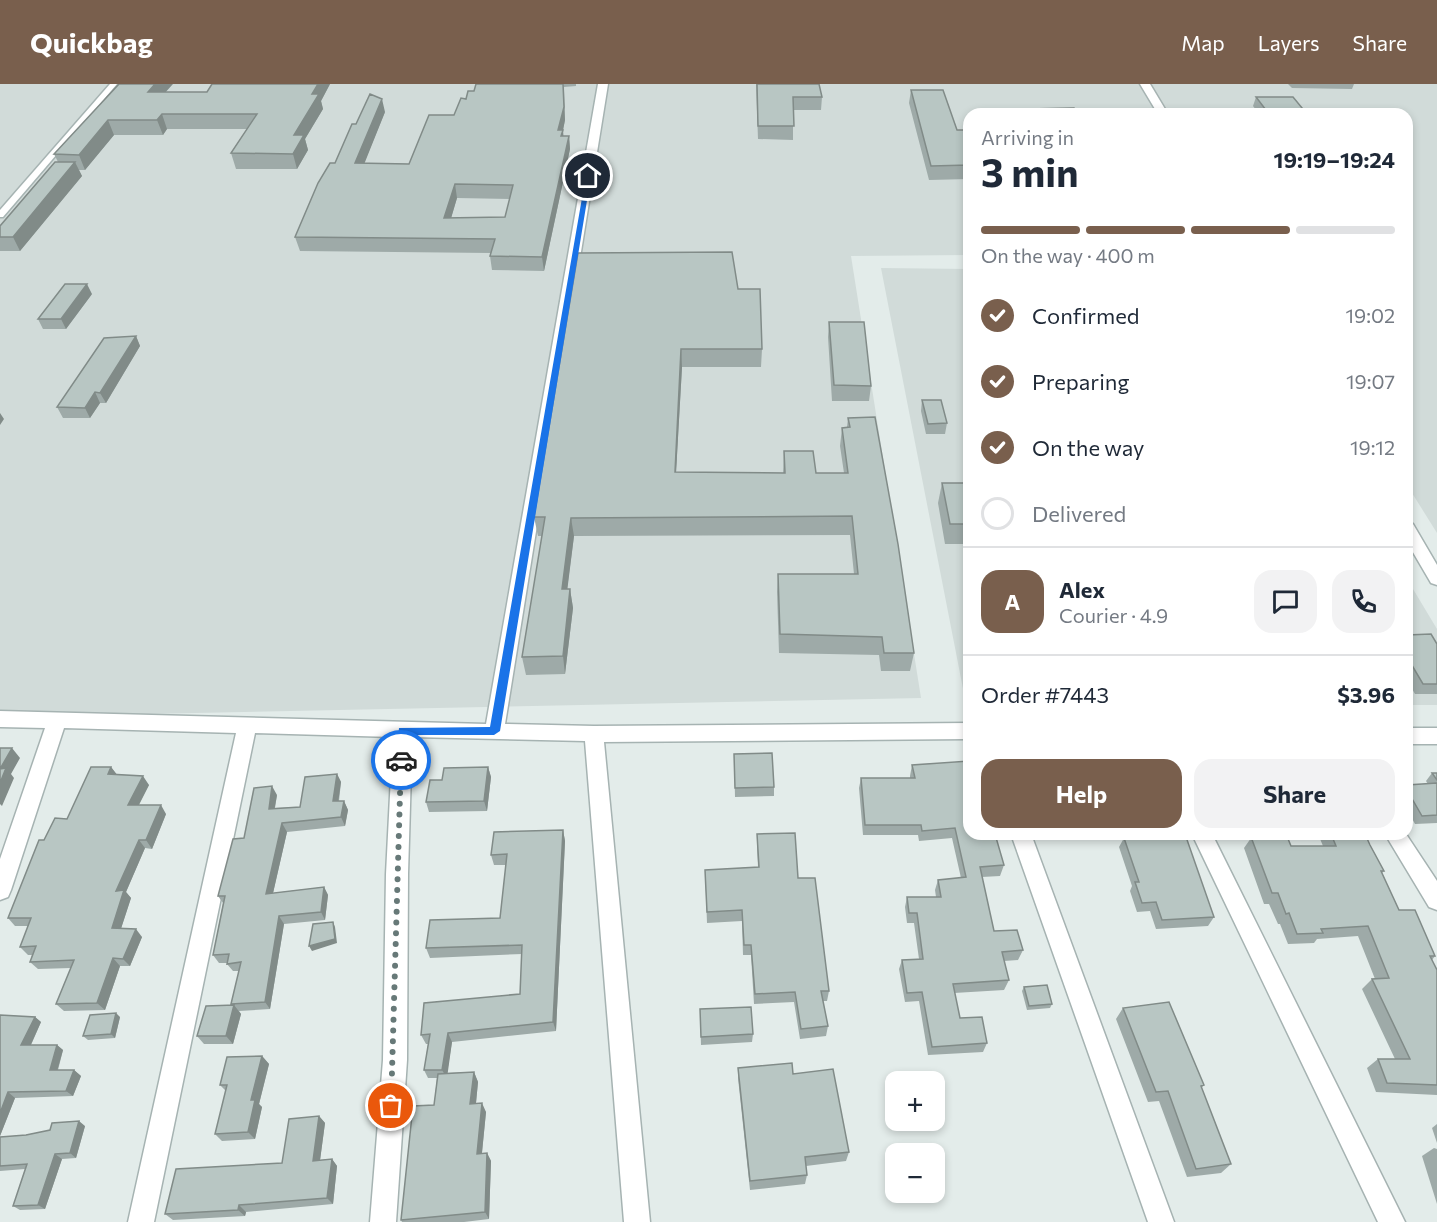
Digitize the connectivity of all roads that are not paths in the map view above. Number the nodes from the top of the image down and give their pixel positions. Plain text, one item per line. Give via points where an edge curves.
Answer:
1 (114, 84) edge
2 (603, 84) edge
3 (1145, 84) edge
4 (1159, 108) edge
5 (0, 215) edge
6 (1413, 538) edge
7 (1437, 579) edge
8 (0, 719) edge
9 (57, 720) junction
10 (247, 726) junction
11 (403, 731) junction
12 (494, 731) junction
13 (963, 731) edge
14 (594, 734) junction
15 (1413, 736) edge
16 (1437, 736) edge
17 (1023, 840) edge
18 (1205, 840) edge
19 (1399, 840) edge
20 (0, 890) edge
21 (1437, 900) edge
22 (141, 1222) edge
23 (382, 1222) edge
24 (637, 1222) edge
25 (1161, 1222) edge
26 (1392, 1222) edge

1 - 5 lane
2 - 12 street
3 - 4 street
6 - 7 street
8 - 9 street
9 - 10 street
9 - 20 street
10 - 11 street
10 - 22 street
11 - 12 street
11 - 23 street via 395,1060
12 - 14 street
13 - 14 street
14 - 24 street
15 - 16 street
17 - 25 street
18 - 26 street
19 - 21 street

